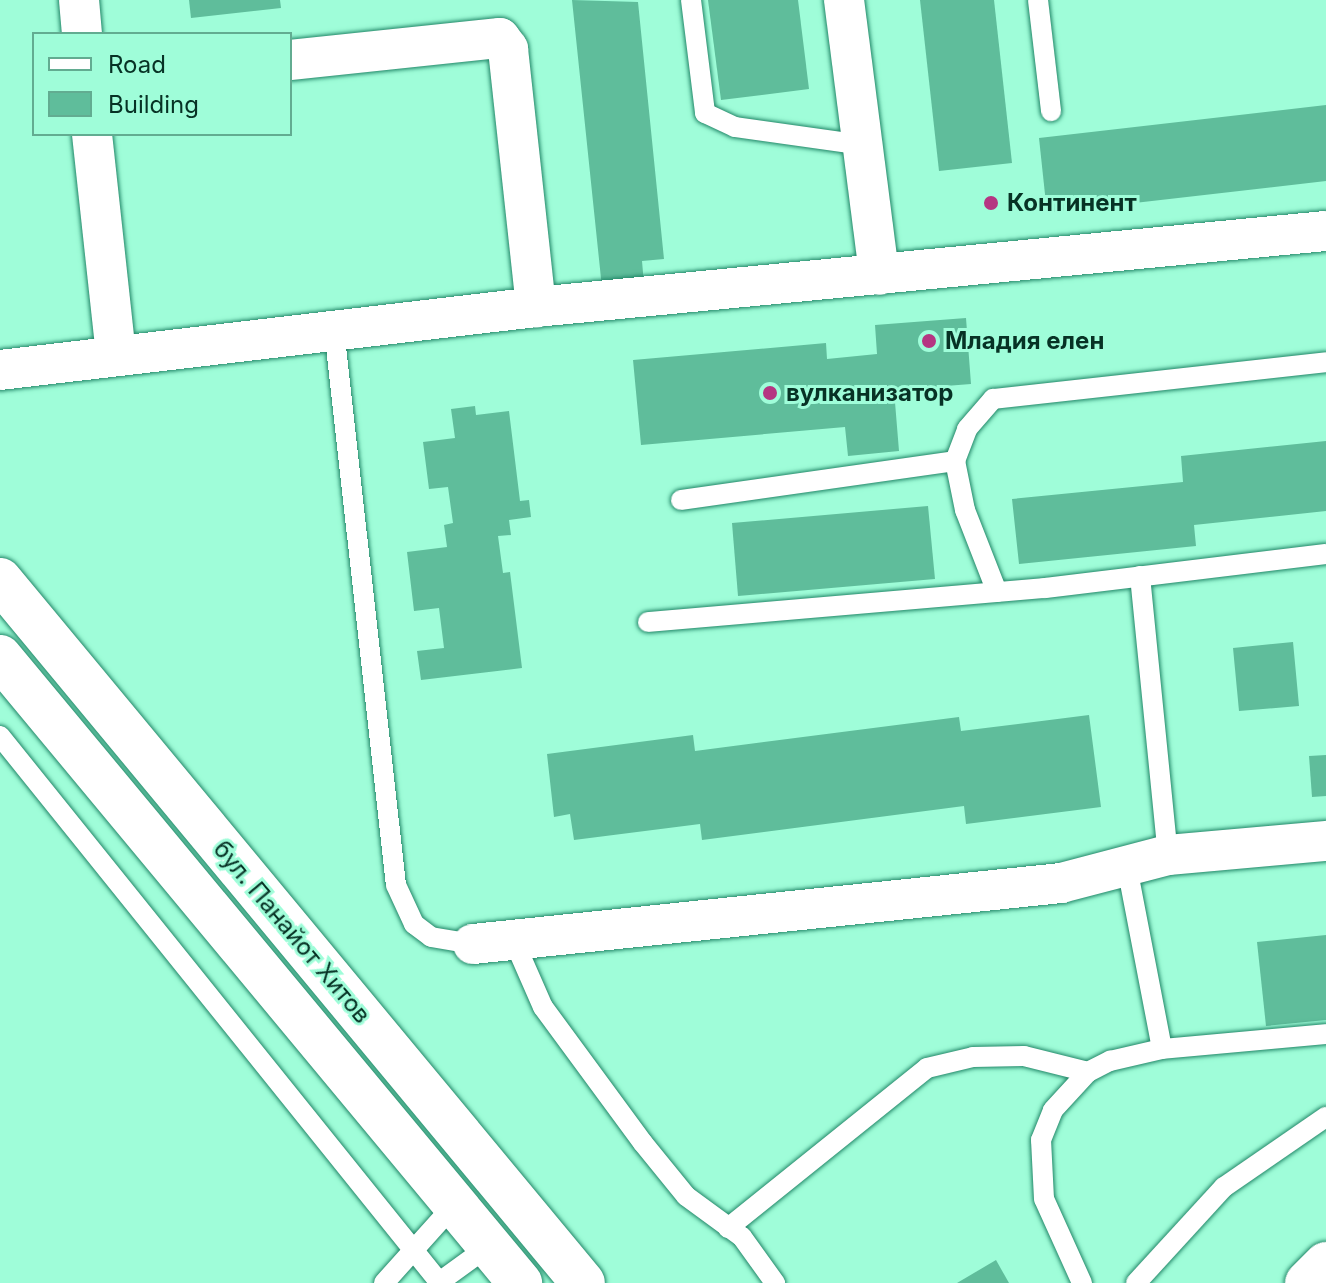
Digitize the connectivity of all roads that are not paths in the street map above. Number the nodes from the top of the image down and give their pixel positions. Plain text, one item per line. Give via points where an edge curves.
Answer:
1 (79, 0) edge
2 (691, 0) edge
3 (844, 0) edge
4 (1038, 0) edge
5 (82, 32) edge
6 (292, 60) edge
7 (1051, 111) dead end
8 (92, 136) edge
9 (863, 145) junction
10 (1326, 231) edge
11 (879, 275) junction
12 (536, 307) junction
13 (334, 329) junction
14 (116, 356) junction
15 (1326, 362) edge
16 (0, 368) edge
17 (955, 461) junction
18 (681, 500) dead end
19 (1326, 554) edge
20 (1140, 576) junction
21 (0, 580) edge
22 (997, 592) junction
23 (648, 622) dead end
24 (0, 657) edge
25 (0, 736) edge
26 (1326, 841) edge
27 (1168, 855) junction
28 (1127, 867) junction
29 (514, 941) junction
30 (473, 944) joint
31 (1326, 1034) edge
32 (1162, 1049) junction
33 (1088, 1072) junction
34 (1326, 1117) edge
35 (455, 1204) junction
36 (728, 1228) junction
37 (489, 1246) junction
38 (413, 1250) junction
39 (1326, 1264) edge
40 (384, 1283) edge
41 (439, 1283) edge
42 (520, 1283) edge
43 (583, 1283) edge
44 (775, 1283) edge
45 (1082, 1283) edge
46 (1136, 1283) edge
47 (1307, 1283) edge

1 - 5 street
2 - 9 lane via 705,113 735,127
3 - 9 street
4 - 7 lane
6 - 12 street via 500,38 508,49
8 - 14 street
9 - 11 street
10 - 11 street
11 - 12 street
12 - 13 street
13 - 14 street
13 - 30 lane via 396,885 414,924 431,937
14 - 16 street
15 - 17 lane via 993,399 967,429
17 - 18 lane
17 - 22 lane via 965,510
19 - 20 lane
20 - 22 lane
20 - 27 lane
21 - 43 street, бул. Панайот Хитов
22 - 23 lane
24 - 35 street, бул. Панайот Хитов
25 - 38 lane
26 - 27 street
27 - 28 street
28 - 29 street via 1061,883
28 - 32 lane
29 - 30 street
29 - 36 lane via 543,1007 643,1143 686,1196
31 - 32 lane
32 - 33 lane
33 - 36 lane via 1024,1056 973,1057 927,1068
33 - 45 lane via 1053,1110 1041,1140 1039,1173 1044,1199
34 - 46 lane via 1224,1187
35 - 37 street, бул. Панайот Хитов
35 - 38 lane
36 - 44 lane
37 - 41 lane
37 - 42 street, бул. Панайот Хитов
38 - 40 lane
38 - 41 lane
39 - 47 street

